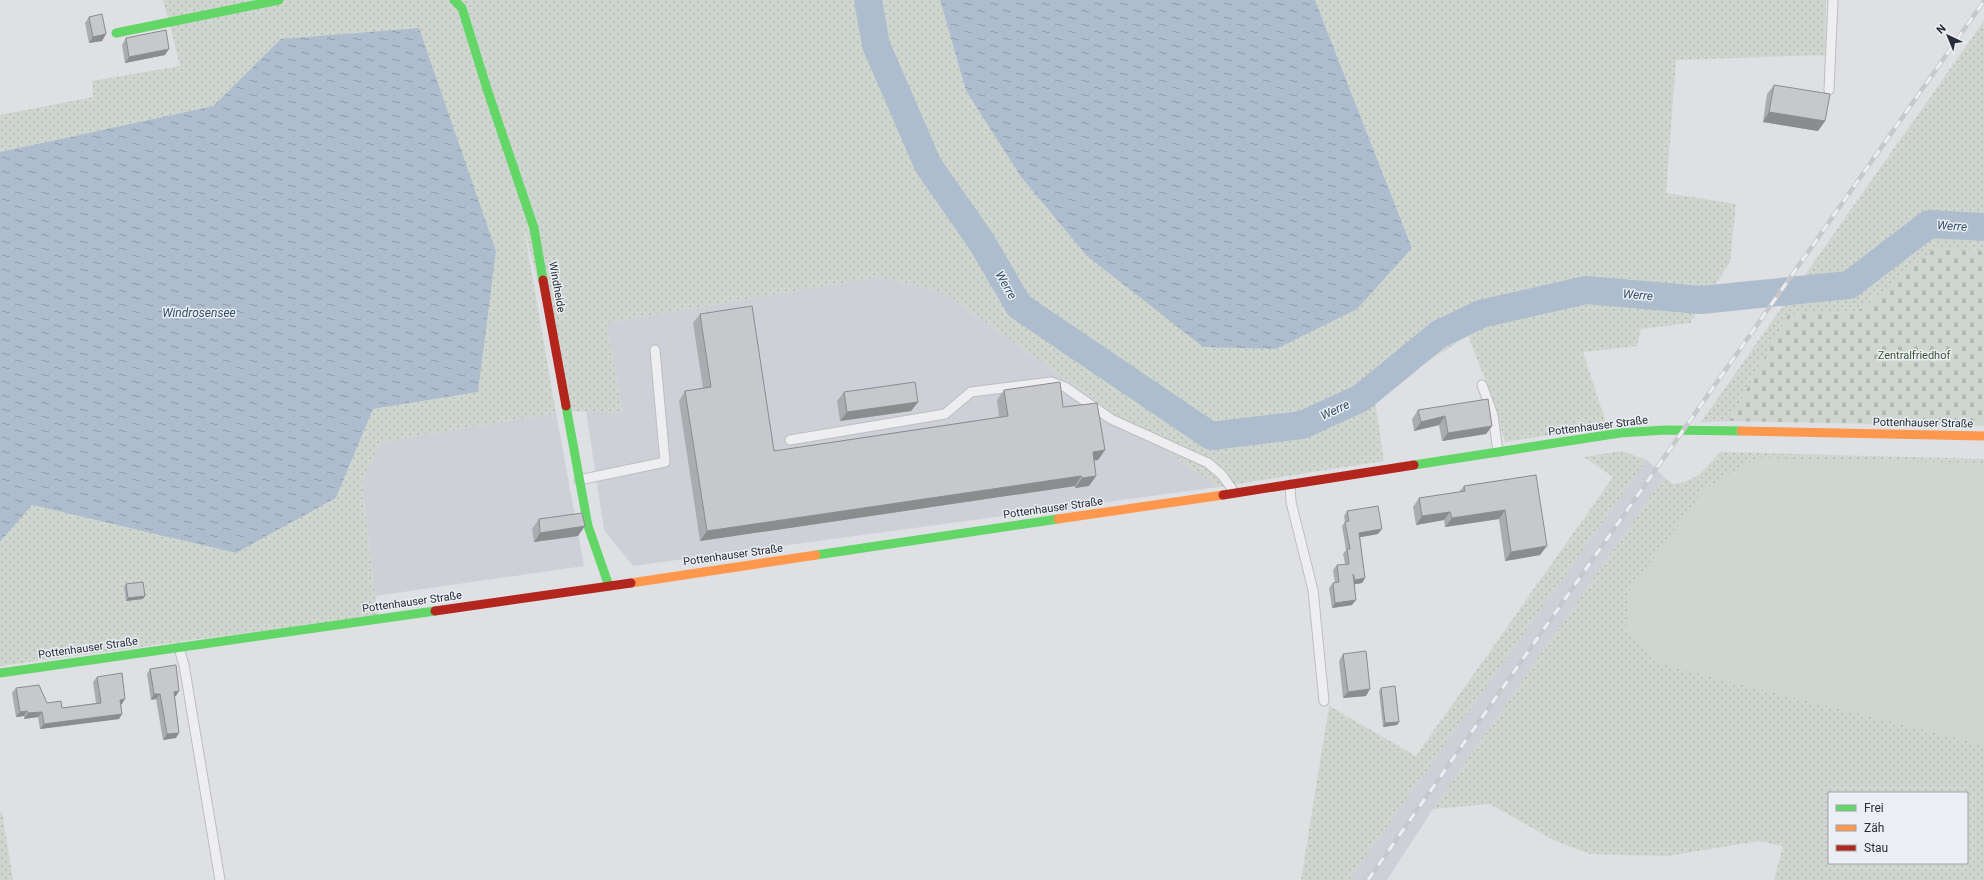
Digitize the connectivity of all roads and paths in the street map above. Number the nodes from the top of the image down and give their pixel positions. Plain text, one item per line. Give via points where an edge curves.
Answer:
1 (279, 0) edge
2 (454, 0) edge
3 (1833, 0) edge
4 (116, 33) dead end
5 (1829, 90) dead end
6 (655, 350) dead end
7 (1482, 385) dead end
8 (1984, 436) edge
9 (790, 440) dead end
10 (1498, 452) junction
11 (579, 480) junction
12 (1290, 485) junction
13 (1234, 493) junction
14 (609, 586) junction
15 (179, 648) junction
16 (0, 673) edge
17 (1324, 701) dead end
18 (220, 880) edge

1 - 4 street
2 - 11 street, Windheide via 462,8 534,228
3 - 5 lane
6 - 11 lane via 665,462
7 - 10 lane via 1492,415
8 - 10 street, Pottenhauser Straße via 1665,430 1620,433
9 - 13 lane via 945,414 971,392 1051,382 1065,387 1112,419 1208,463 1222,475
10 - 12 street, Pottenhauser Straße
11 - 14 street, Windheide via 588,526
12 - 13 street, Pottenhauser Straße
12 - 17 lane via 1291,502 1313,590
13 - 14 street, Pottenhauser Straße
14 - 15 street, Pottenhauser Straße
15 - 16 street, Pottenhauser Straße
15 - 18 lane

